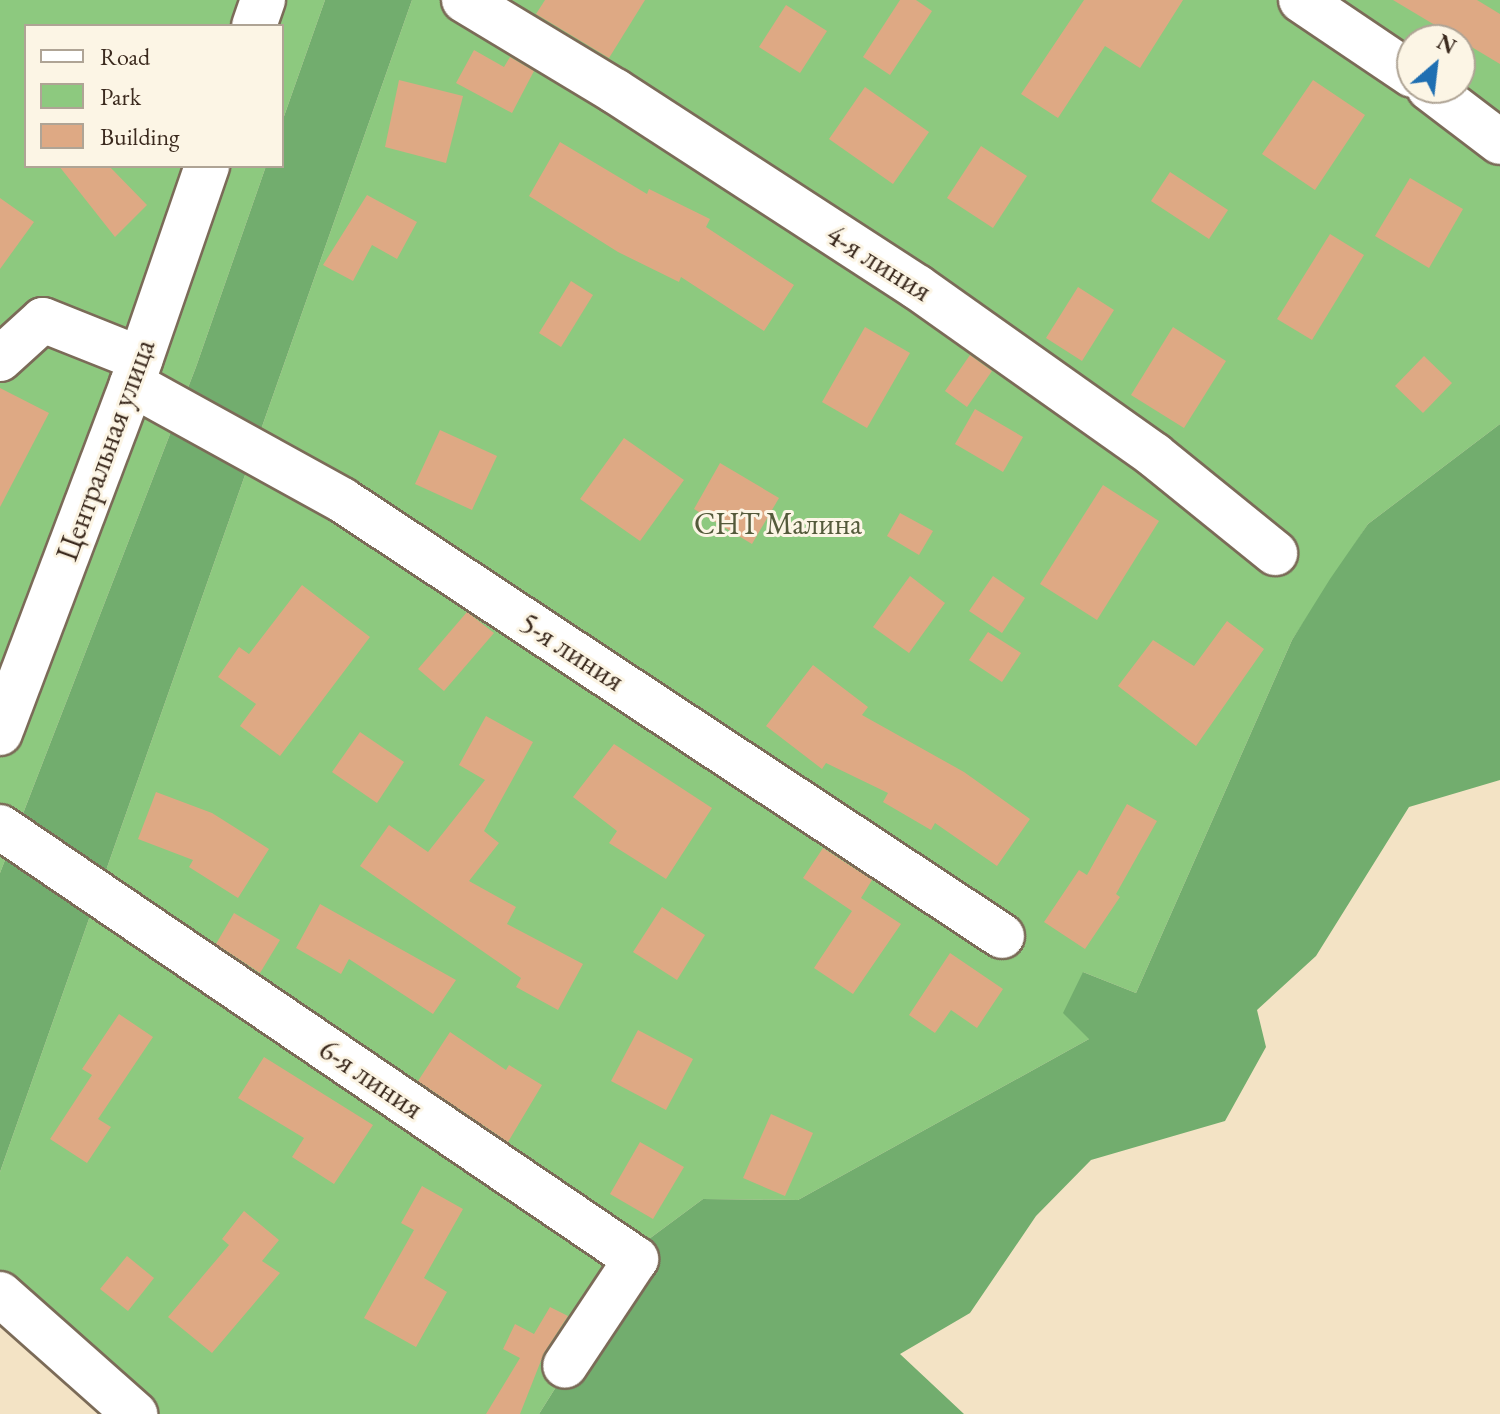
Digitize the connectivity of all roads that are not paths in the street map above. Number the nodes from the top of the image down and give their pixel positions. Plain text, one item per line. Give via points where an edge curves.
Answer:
1 (263, 0) edge
2 (464, 0) edge
3 (1301, 0) edge
4 (255, 24) edge
5 (1396, 64) edge
6 (1450, 104) edge
7 (1500, 142) edge
8 (206, 168) edge
9 (0, 359) edge
10 (137, 371) junction
11 (1275, 553) dead end
12 (0, 733) edge
13 (0, 827) edge
14 (1002, 936) dead end
15 (0, 1294) edge
16 (565, 1366) dead end
17 (135, 1414) edge

1 - 4 street
2 - 11 street, 4-я линия via 917,287 1154,455
3 - 5 street
6 - 7 street
8 - 10 street, Центральная улица
9 - 10 street, 5-я линия via 43,320
10 - 12 street, Центральная улица
10 - 14 street, 5-я линия via 342,500
13 - 16 street, 6-я линия via 636,1259
15 - 17 street

